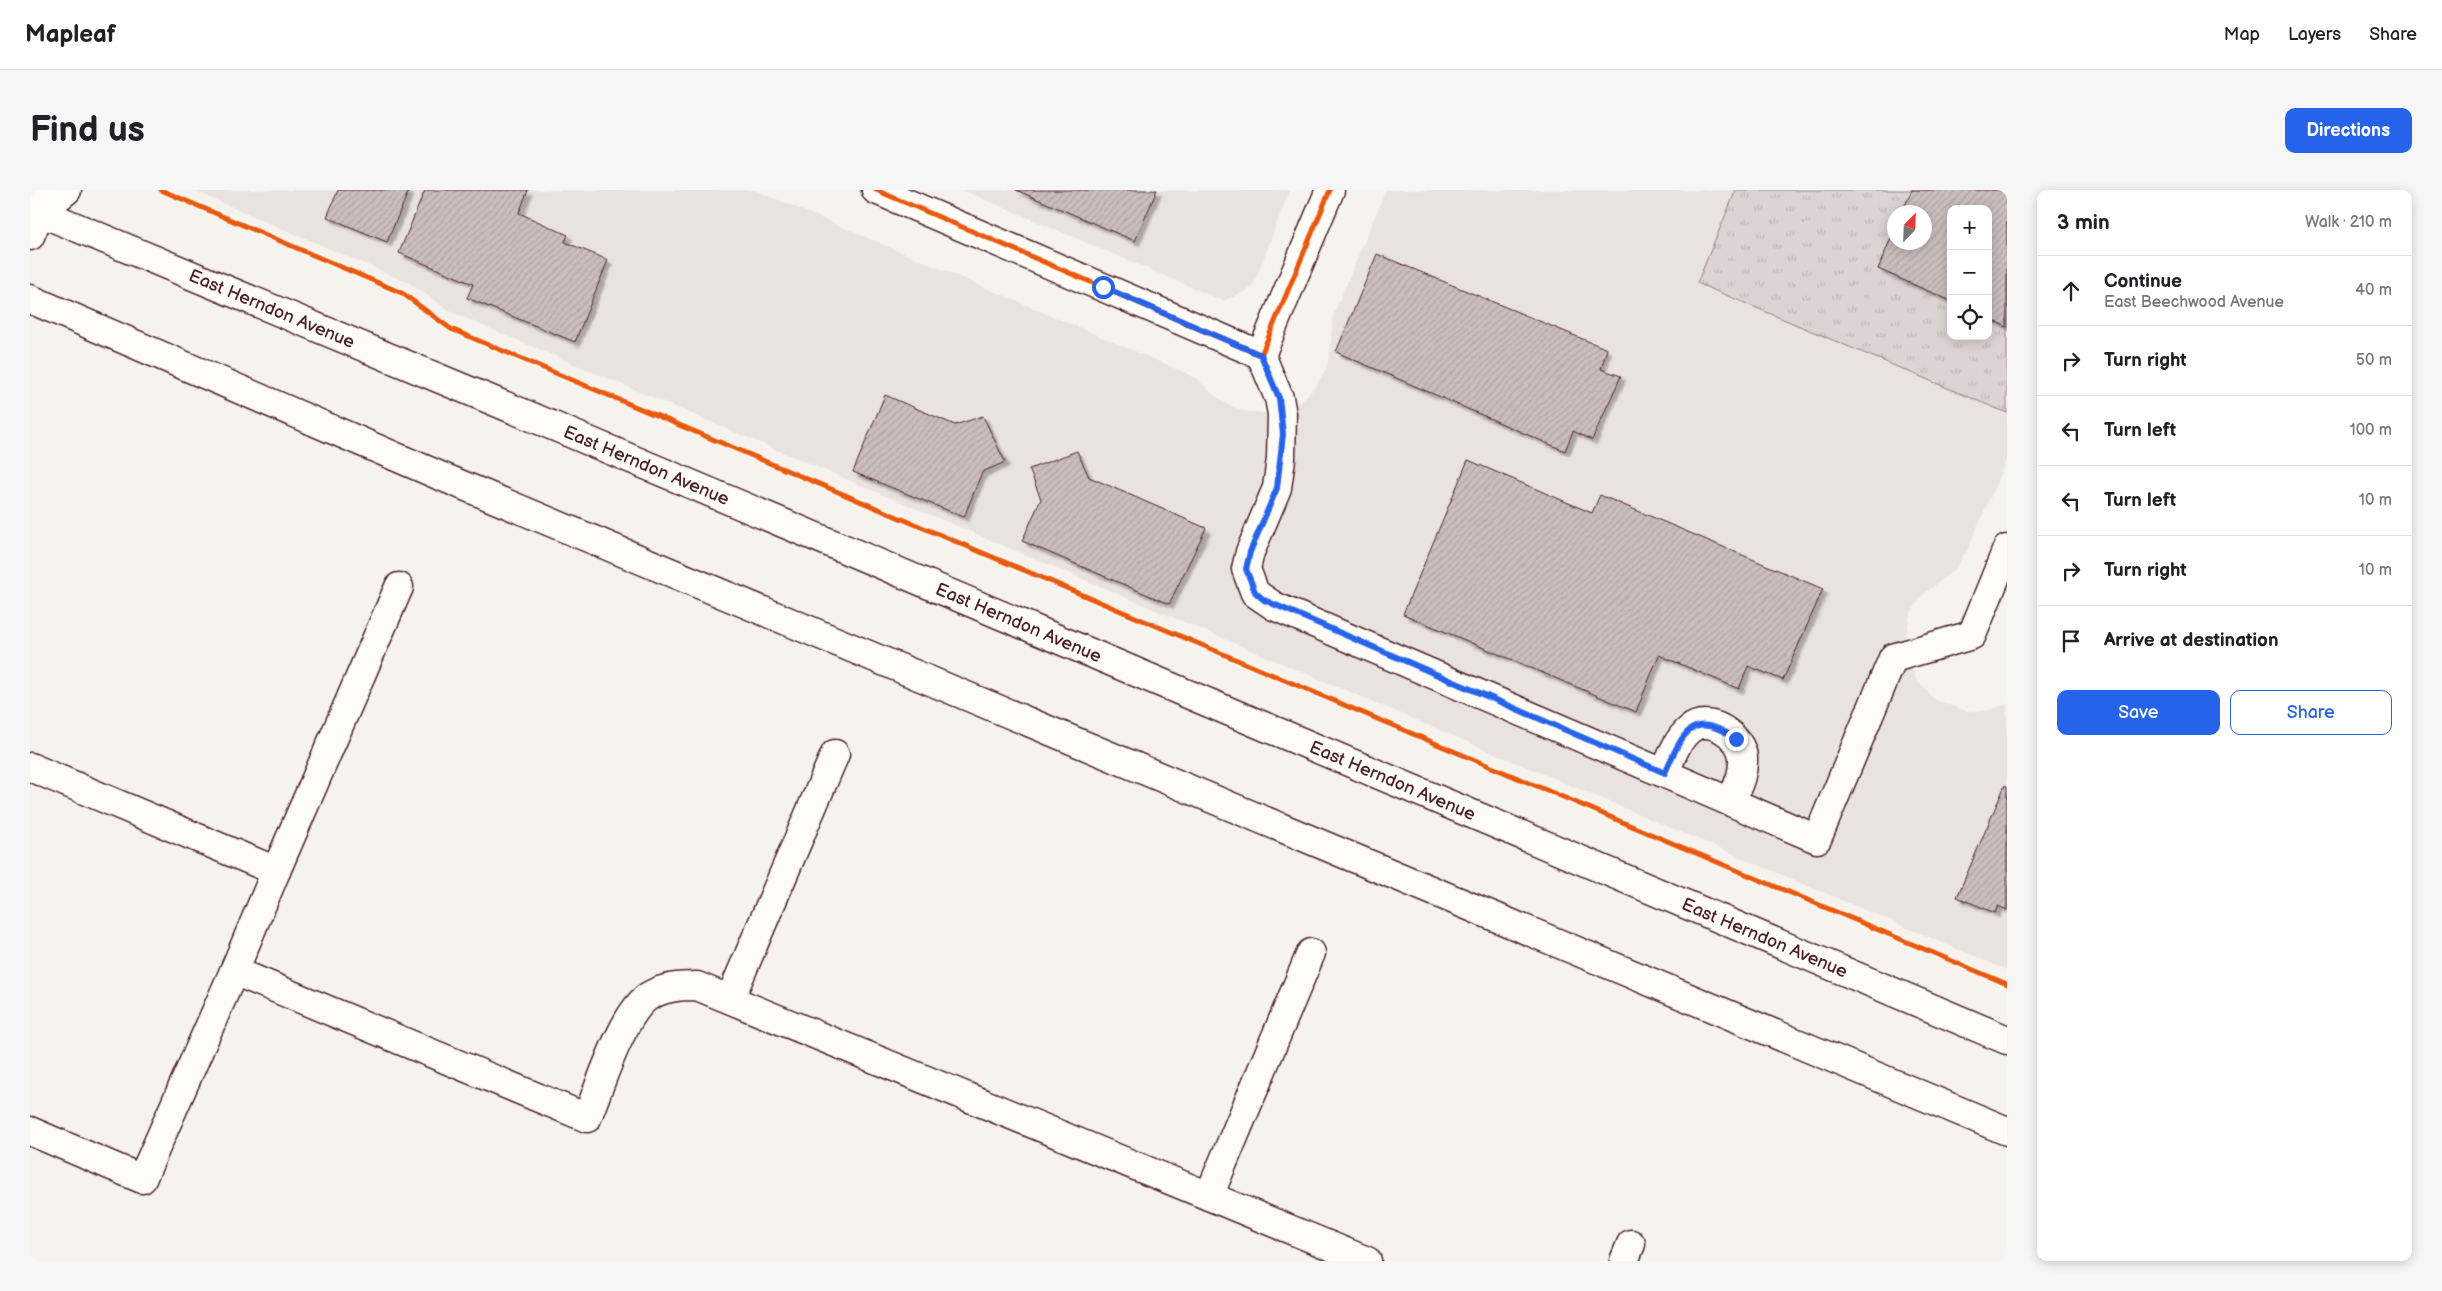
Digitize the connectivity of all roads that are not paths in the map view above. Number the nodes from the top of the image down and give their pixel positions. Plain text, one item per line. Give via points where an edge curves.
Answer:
1 (67, 190) edge
2 (876, 190) edge
3 (1330, 190) edge
4 (34, 211) edge
5 (30, 299) edge
6 (1261, 355) junction
7 (2007, 549) edge
8 (399, 587) dead end
9 (835, 754) dead end
10 (30, 767) edge
11 (1665, 773) junction
12 (1731, 802) junction
13 (276, 871) junction
14 (1311, 953) dead end
15 (234, 971) junction
16 (730, 999) junction
17 (2007, 1040) edge
18 (30, 1131) edge
19 (2007, 1131) edge
20 (1209, 1196) junction
21 (1367, 1261) edge

1 - 4 main road
2 - 6 main road
3 - 6 main road
4 - 17 main road, East Herndon Avenue via 541,421
5 - 19 main road via 456,482
6 - 11 main road via 1279,398 1283,434 1277,488 1246,569 1255,592 1274,606
7 - 12 main road via 1972,635 1893,658 1817,839
8 - 13 main road
9 - 16 main road
10 - 13 main road
11 - 12 main road
11 - 12 main road via 1678,742 1691,728 1706,724 1722,729 1736,739 1743,755 1743,772
13 - 15 main road
14 - 20 main road
15 - 16 main road via 587,1118 629,1017 648,996 675,986 697,986
15 - 18 main road via 142,1179
16 - 20 main road
20 - 21 main road

